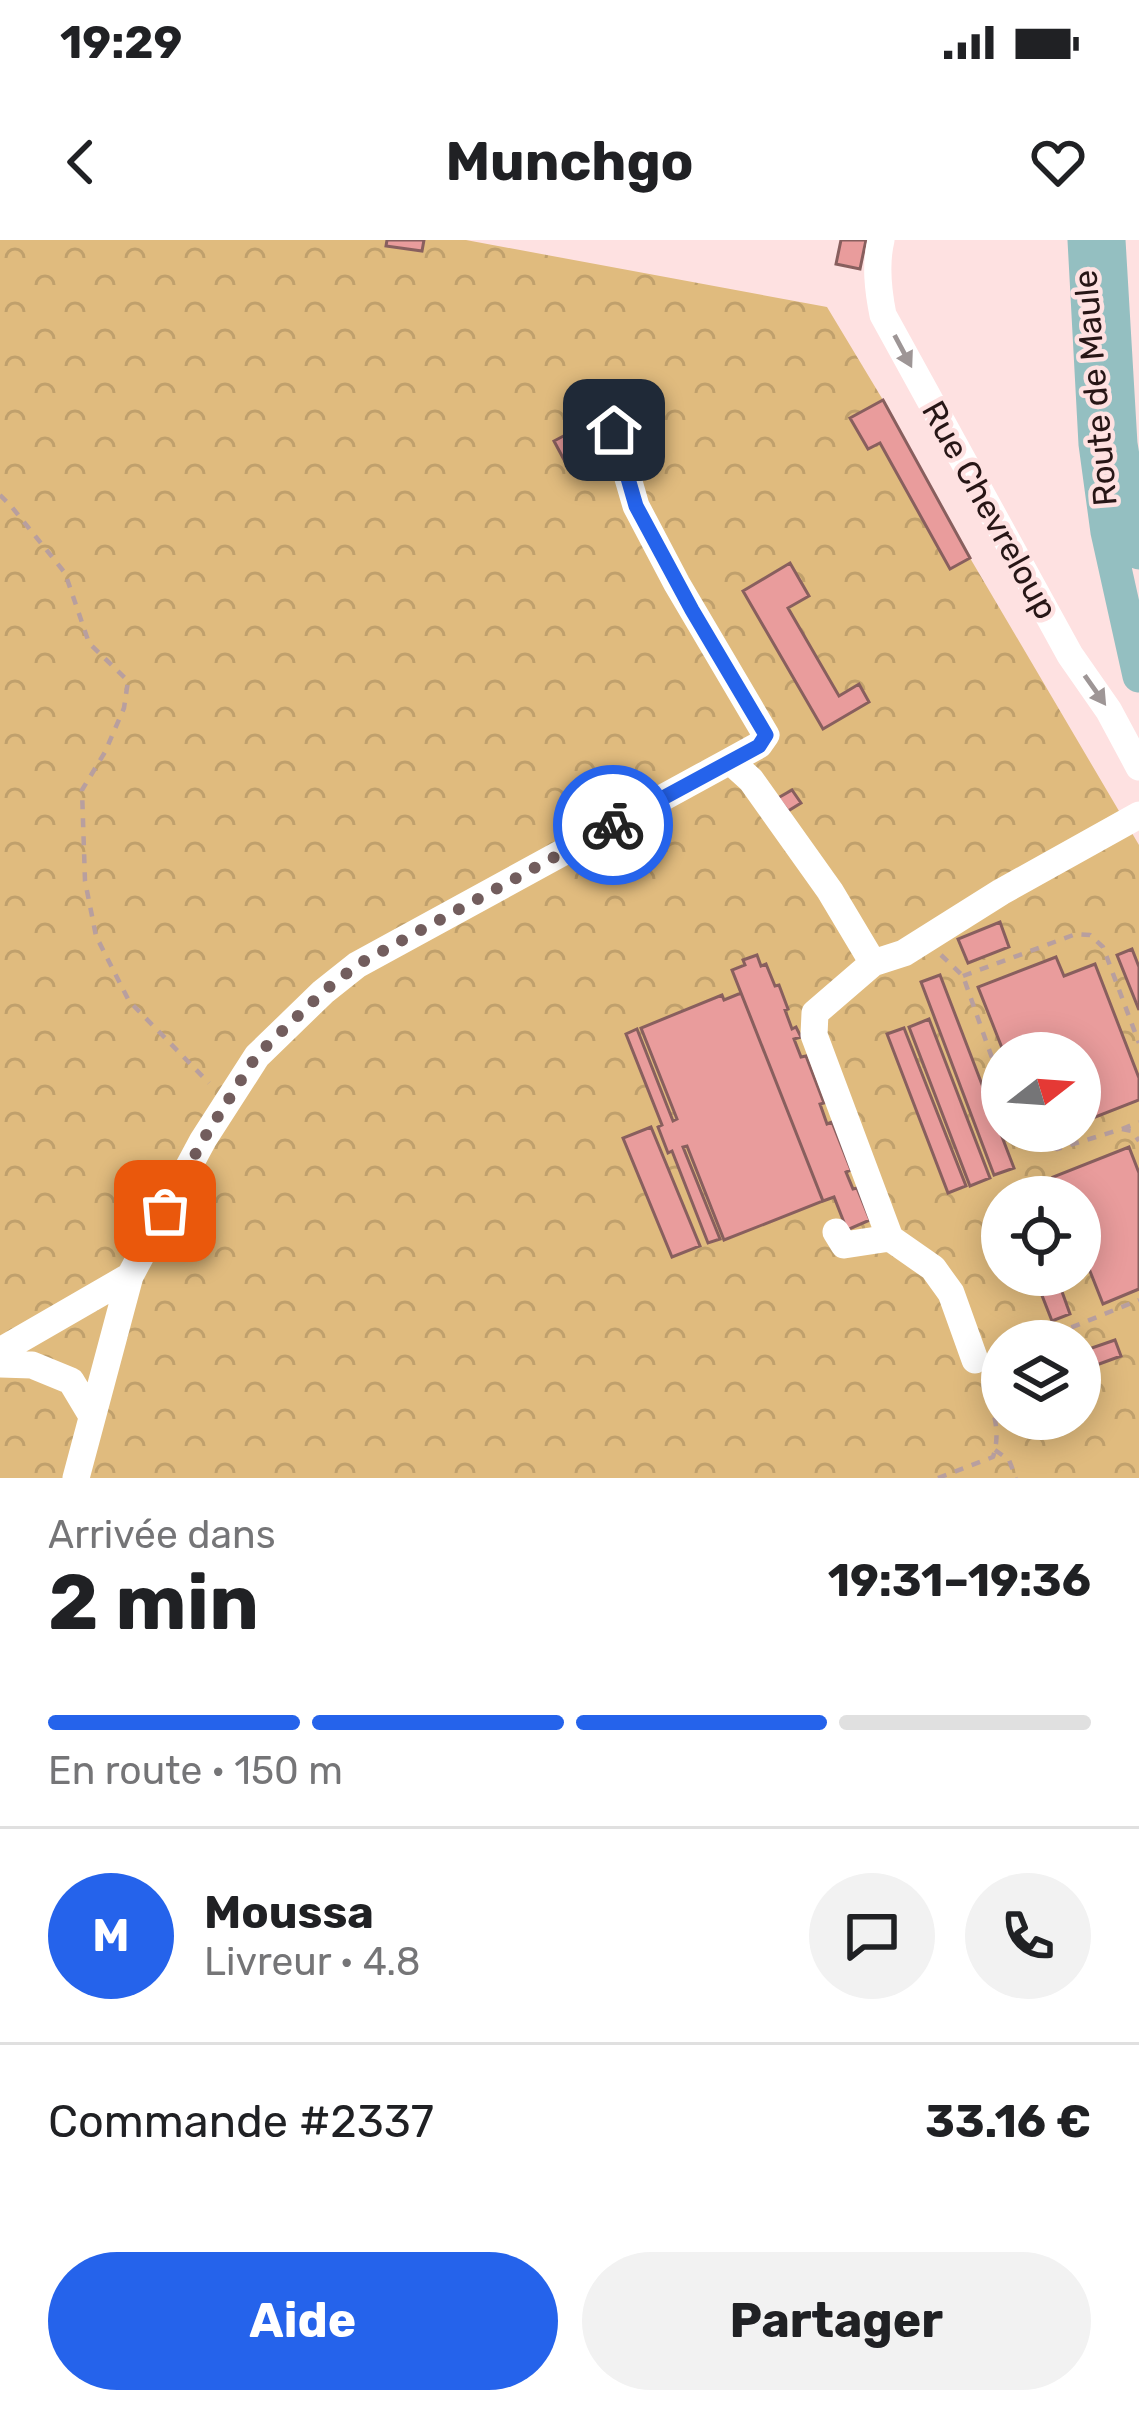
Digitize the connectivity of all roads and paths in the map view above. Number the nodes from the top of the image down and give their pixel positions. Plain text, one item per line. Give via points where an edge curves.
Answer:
1 (881, 240) edge
2 (1084, 240) edge
3 (1109, 240) edge
4 (614, 430) dead end
5 (0, 495) edge
6 (1139, 553) edge
7 (1139, 676) edge
8 (730, 761) junction
9 (1139, 767) edge
10 (1139, 814) edge
11 (921, 943) junction
12 (873, 963) junction
13 (963, 976) junction
14 (983, 1032) edge
15 (1139, 1043) edge
16 (227, 1102) junction
17 (1139, 1122) edge
18 (1122, 1130) junction
19 (1101, 1136) edge
20 (1139, 1141) edge
21 (836, 1232) dead end
22 (890, 1238) junction
23 (130, 1276) junction
24 (1139, 1300) edge
25 (1090, 1320) edge
26 (0, 1351) edge
27 (975, 1360) joint
28 (0, 1364) edge
29 (92, 1416) junction
30 (995, 1450) junction
31 (76, 1478) edge
32 (938, 1478) edge
33 (1016, 1478) edge

1 -> 9 street, Rue Chevreloup via 883,315
2 - 7 main road, Route de Maule via 1095,444
3 - 6 main road, Route de Maule via 1121,444
4 - 8 street via 636,506 766,735
5 - 16 path via 65,573 88,643 128,682 124,708 82,790 95,936 129,1001
8 - 12 street via 763,796
8 - 16 street via 357,965 257,1055
10 - 11 street
11 - 12 street
11 - 13 path
12 - 22 street via 815,1012 814,1035
13 - 14 path
13 - 15 path via 1090,935 1103,947
16 - 23 street
17 - 18 path
18 - 19 path
18 - 20 path
21 - 22 street via 844,1245
22 - 27 street via 934,1268
23 - 26 street
23 - 29 street
24 - 25 path
27 - 30 path via 994,1412
28 - 29 street via 32,1365 71,1382
29 - 31 street
30 - 32 path
30 - 33 path

